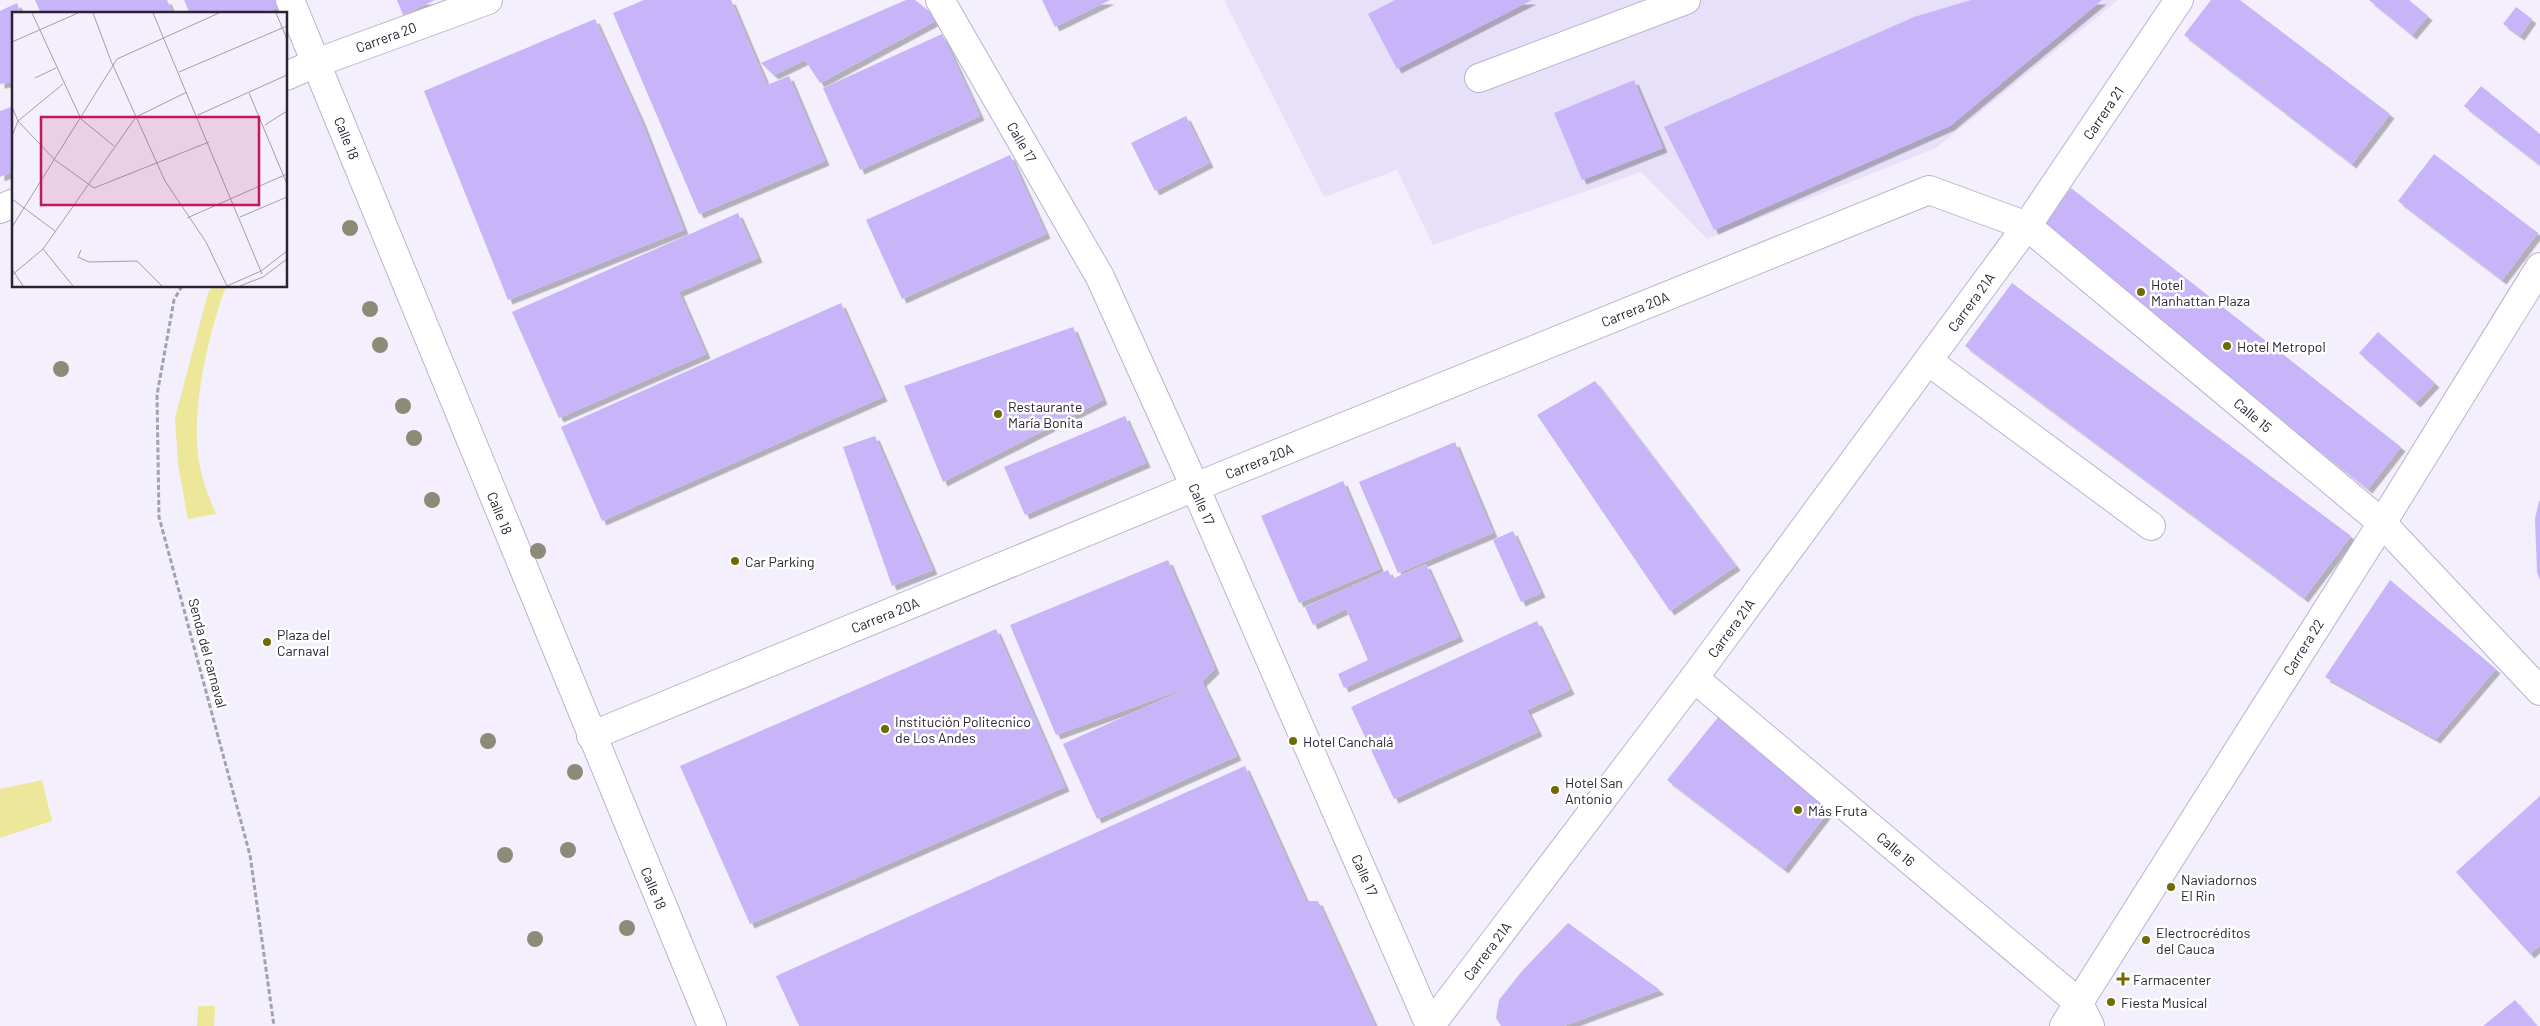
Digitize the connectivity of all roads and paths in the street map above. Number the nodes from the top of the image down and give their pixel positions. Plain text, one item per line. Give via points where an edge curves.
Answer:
1 (290, 0) edge
2 (488, 0) edge
3 (940, 0) edge
4 (1686, 0) edge
5 (2179, 0) edge
6 (316, 63) junction
7 (288, 75) edge
8 (1479, 78) dead end
9 (1929, 190) joint
10 (12, 204) edge
11 (0, 209) edge
12 (2027, 226) junction
13 (2540, 267) edge
14 (181, 288) edge
15 (1928, 361) junction
16 (1195, 487) junction
17 (2382, 523) junction
18 (2151, 526) dead end
19 (1694, 678) junction
20 (2540, 692) edge
21 (591, 736) junction
22 (2084, 1014) edge
23 (274, 1026) edge
24 (712, 1026) edge
25 (1430, 1026) edge
26 (2064, 1026) edge

1 - 6 street, Calle 18
2 - 6 street, Carrera 20
3 - 16 street, Calle 17 via 1100,277
4 - 8 street
5 - 12 street, Carrera 21
6 - 7 street, Carrera 20
6 - 21 street, Calle 18
9 - 12 street, Calle 15
9 - 16 street, Carrera 20A
10 - 11 street
12 - 15 street, Carrera 21A
12 - 17 street, Calle 15
13 - 17 street, Carrera 22
14 - 23 path, Senda del carnaval via 174,300 157,395 159,517 250,855
15 - 18 street
15 - 19 street, Carrera 21A
16 - 21 street, Carrera 20A
16 - 25 street, Calle 17
17 - 20 street, Calle 15
17 - 22 street, Carrera 22
19 - 22 street, Calle 16
19 - 25 street, Carrera 21A
21 - 24 street, Calle 18
22 - 26 street, Carrera 22

